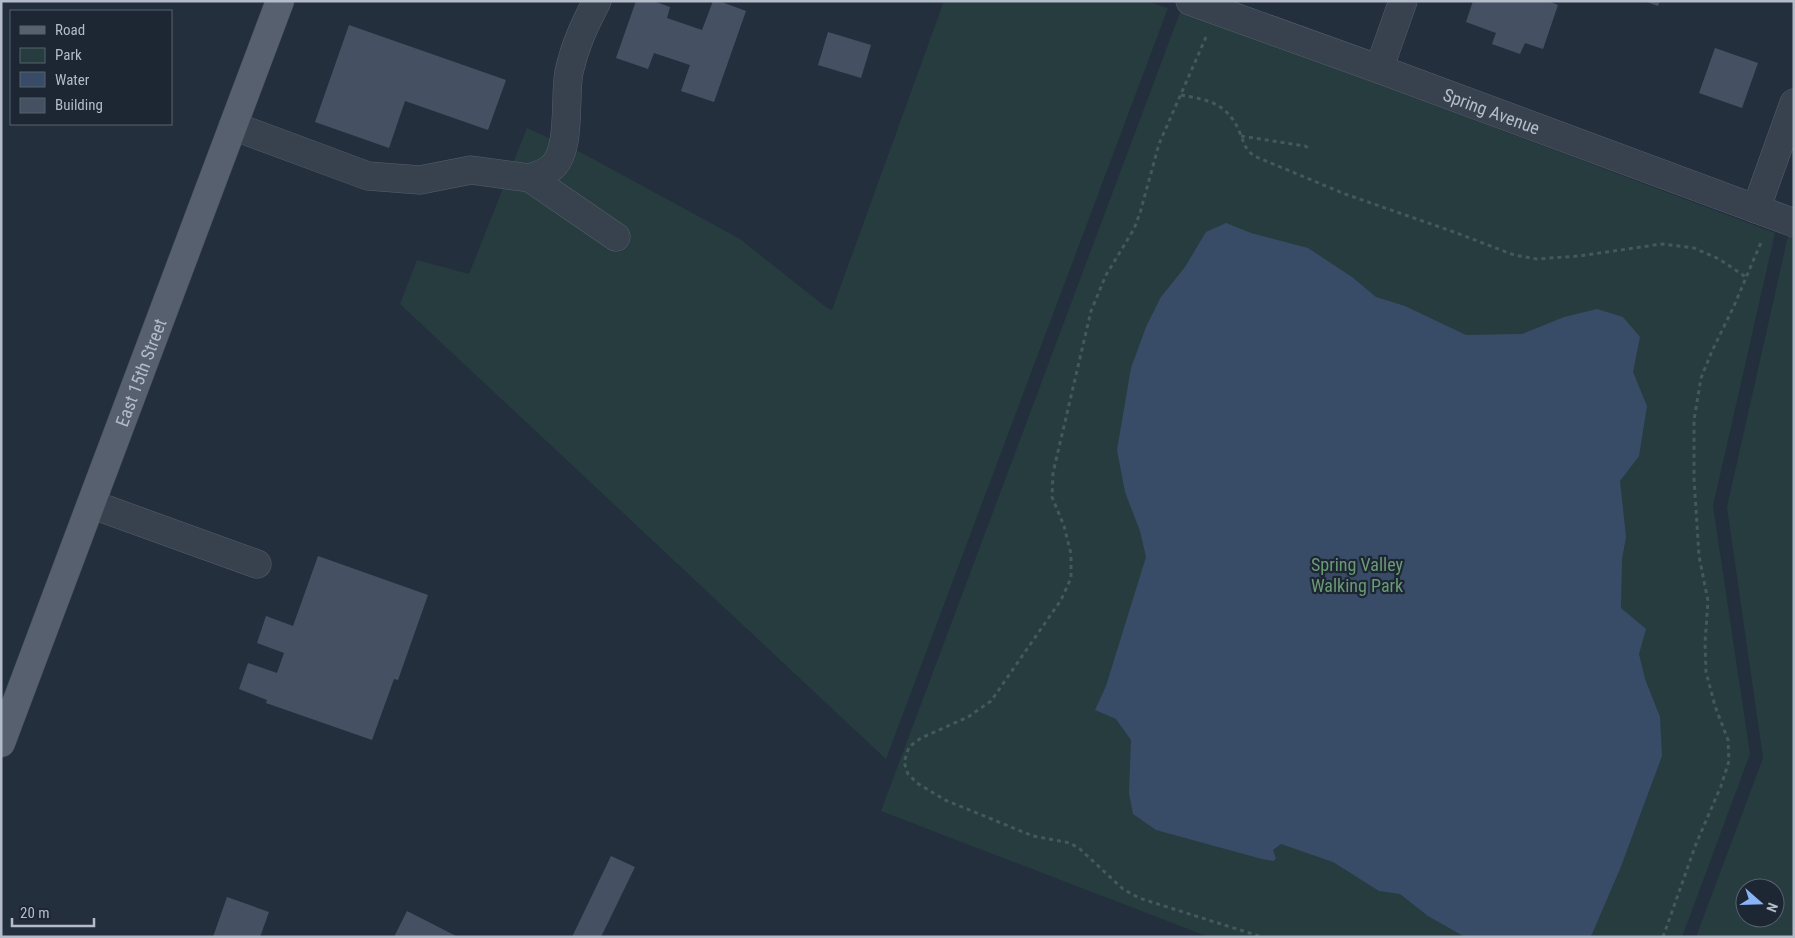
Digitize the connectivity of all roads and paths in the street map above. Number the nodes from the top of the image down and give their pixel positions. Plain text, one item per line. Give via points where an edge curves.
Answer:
1 (280, 1) edge
2 (597, 1) edge
3 (1190, 1) edge
4 (1403, 1) edge
5 (1218, 11) junction
6 (1379, 69) junction
7 (1181, 94) junction
8 (1794, 103) edge
9 (233, 126) junction
10 (1241, 136) junction
11 (1310, 148) dead end
12 (530, 178) junction
13 (1774, 216) edge
14 (616, 237) dead end
15 (1746, 277) junction
16 (92, 504) junction
17 (257, 564) dead end
18 (1, 743) edge
19 (1262, 937) edge
20 (1664, 937) edge

1 - 9 main road, East 15th Street
2 - 12 street via 577,40 568,74 562,152 552,168
3 - 5 street, Spring Avenue
4 - 6 street
5 - 6 street, Spring Avenue
5 - 7 path
6 - 13 street, Spring Avenue
7 - 10 path via 1216,104 1231,115
7 - 19 path via 1159,144 1134,229 1106,275 1091,311 1053,473 1052,497 1071,554 1071,578 1061,600 991,701 968,717 921,738 910,747 904,762 908,774 917,783 945,800 1033,836 1080,849 1123,889 1139,898
8 - 13 street
9 - 12 street via 368,176 420,180 471,170
9 - 16 main road, East 15th Street
10 - 11 path
10 - 15 path via 1246,150 1254,156 1345,194 1514,255 1537,259 1579,256 1662,244 1694,248
12 - 14 street
13 - 15 path
15 - 20 path via 1701,378 1694,420 1698,556 1708,601 1706,672 1728,740 1729,761
16 - 17 street
16 - 18 main road, East 15th Street

